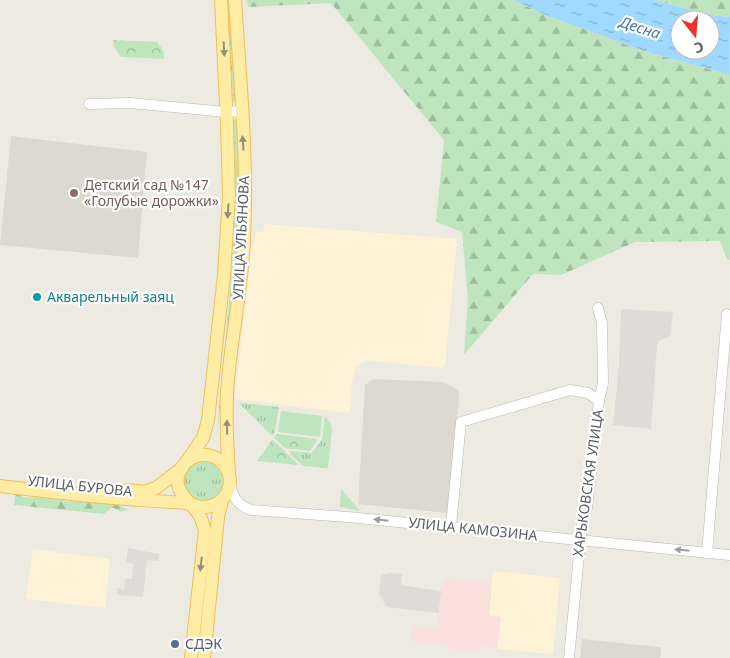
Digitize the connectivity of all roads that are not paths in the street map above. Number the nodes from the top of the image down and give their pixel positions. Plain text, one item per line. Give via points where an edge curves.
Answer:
1 (221, 0) edge
2 (234, 0) edge
3 (90, 104) dead end
4 (242, 111) junction
5 (226, 112) junction
6 (598, 308) dead end
7 (727, 314) dead end
8 (599, 401) junction
9 (184, 464) junction
10 (0, 478) edge
11 (230, 480) junction
12 (0, 486) edge
13 (222, 500) junction
14 (190, 503) junction
15 (451, 526) junction
16 (580, 540) junction
17 (707, 553) junction
18 (730, 555) edge
19 (191, 658) edge
20 (204, 658) edge
21 (569, 658) edge

1 -> 5 main road, УЛИЦА УЛЬЯНОВА
2 - 4 main road, УЛИЦА УЛЬЯНОВА
3 - 5 street via 130,103
4 - 5 street
11 -> 4 main road, УЛИЦА УЛЬЯНОВА via 227,392 245,214
5 -> 9 main road, УЛИЦА УЛЬЯНОВА via 229,196 208,420 203,438
6 - 8 street, ХАРЬКОВСКАЯ УЛИЦА via 602,323 603,383
7 - 17 street
8 - 15 street via 588,393 570,390 461,422
8 - 16 street, ХАРЬКОВСКАЯ УЛИЦА via 587,508
9 - 10 main road, УЛИЦА БУРОВА via 156,488 144,492
9 - 11 main road via 194,457 212,456 226,467
9 - 14 main road via 178,483 181,494
11 - 13 main road via 228,493
15 -> 11 street, УЛИЦА КАМОЗИНА via 251,510 237,502
12 - 14 main road, УЛИЦА БУРОВА
13 - 14 main road via 206,508
13 - 20 main road
14 -> 19 main road via 205,530
15 - 16 street, УЛИЦА КАМОЗИНА
17 -> 16 street, УЛИЦА КАМОЗИНА
16 - 21 street, ХАРЬКОВСКАЯ УЛИЦА
17 - 18 street, УЛИЦА КАМОЗИНА

